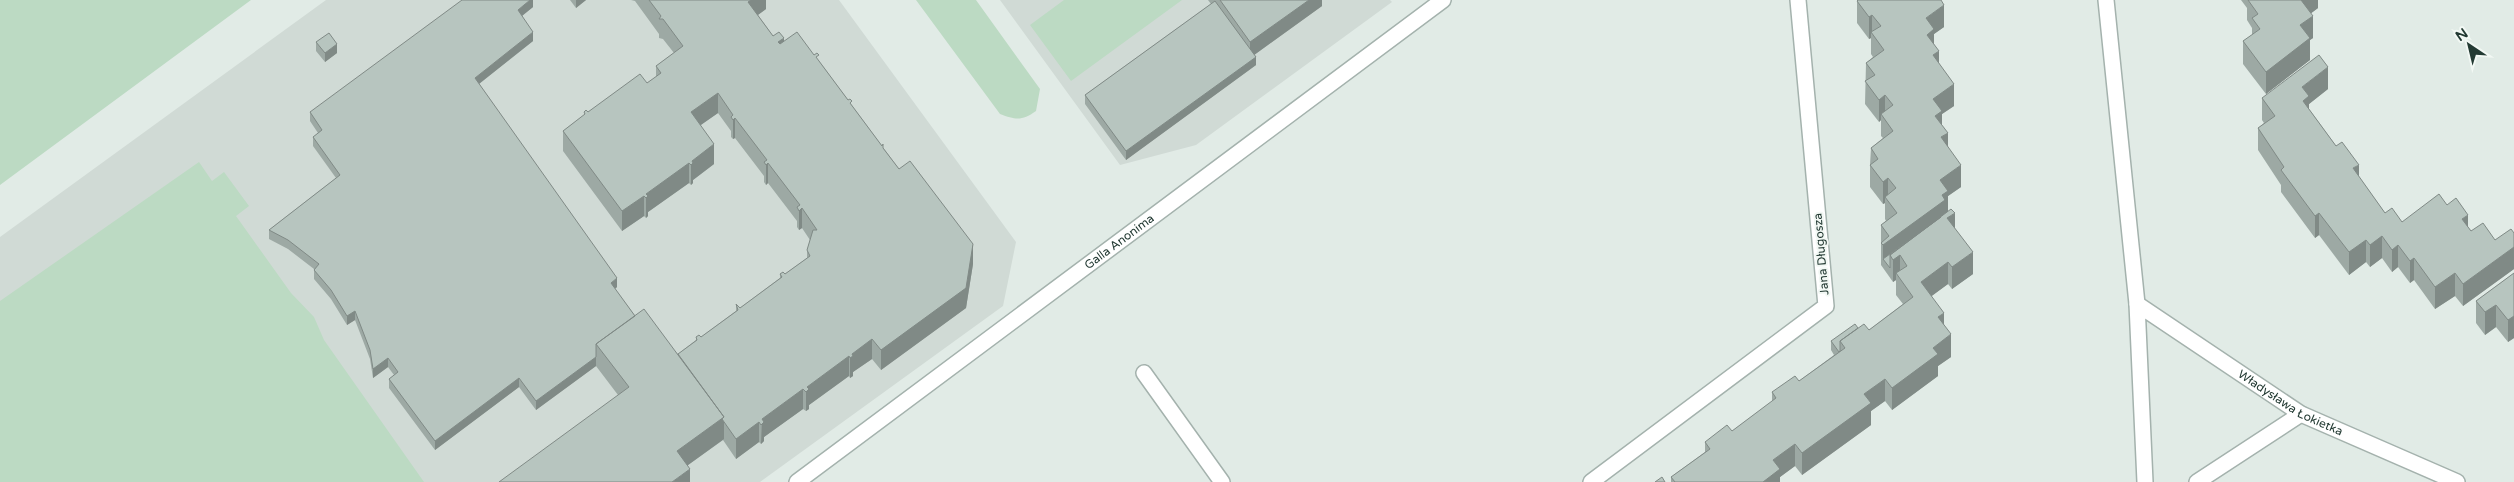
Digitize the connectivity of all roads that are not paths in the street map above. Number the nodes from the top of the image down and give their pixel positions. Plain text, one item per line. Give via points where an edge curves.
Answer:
1 (1443, 0) edge
2 (1798, 0) edge
3 (2106, 0) edge
4 (2137, 304) junction
5 (1144, 373) dead end
6 (2301, 414) junction
7 (797, 482) edge
8 (1222, 482) edge
9 (1591, 482) edge
10 (2145, 482) edge
11 (2197, 482) edge
12 (2457, 482) edge

1 - 7 street, Galla Anonima
2 - 9 street, Jana Długosza via 1826,306
3 - 4 street
4 - 6 street, Władysława Łokietka
4 - 10 street
5 - 8 street
6 - 11 street
6 - 12 street, Władysława Łokietka

